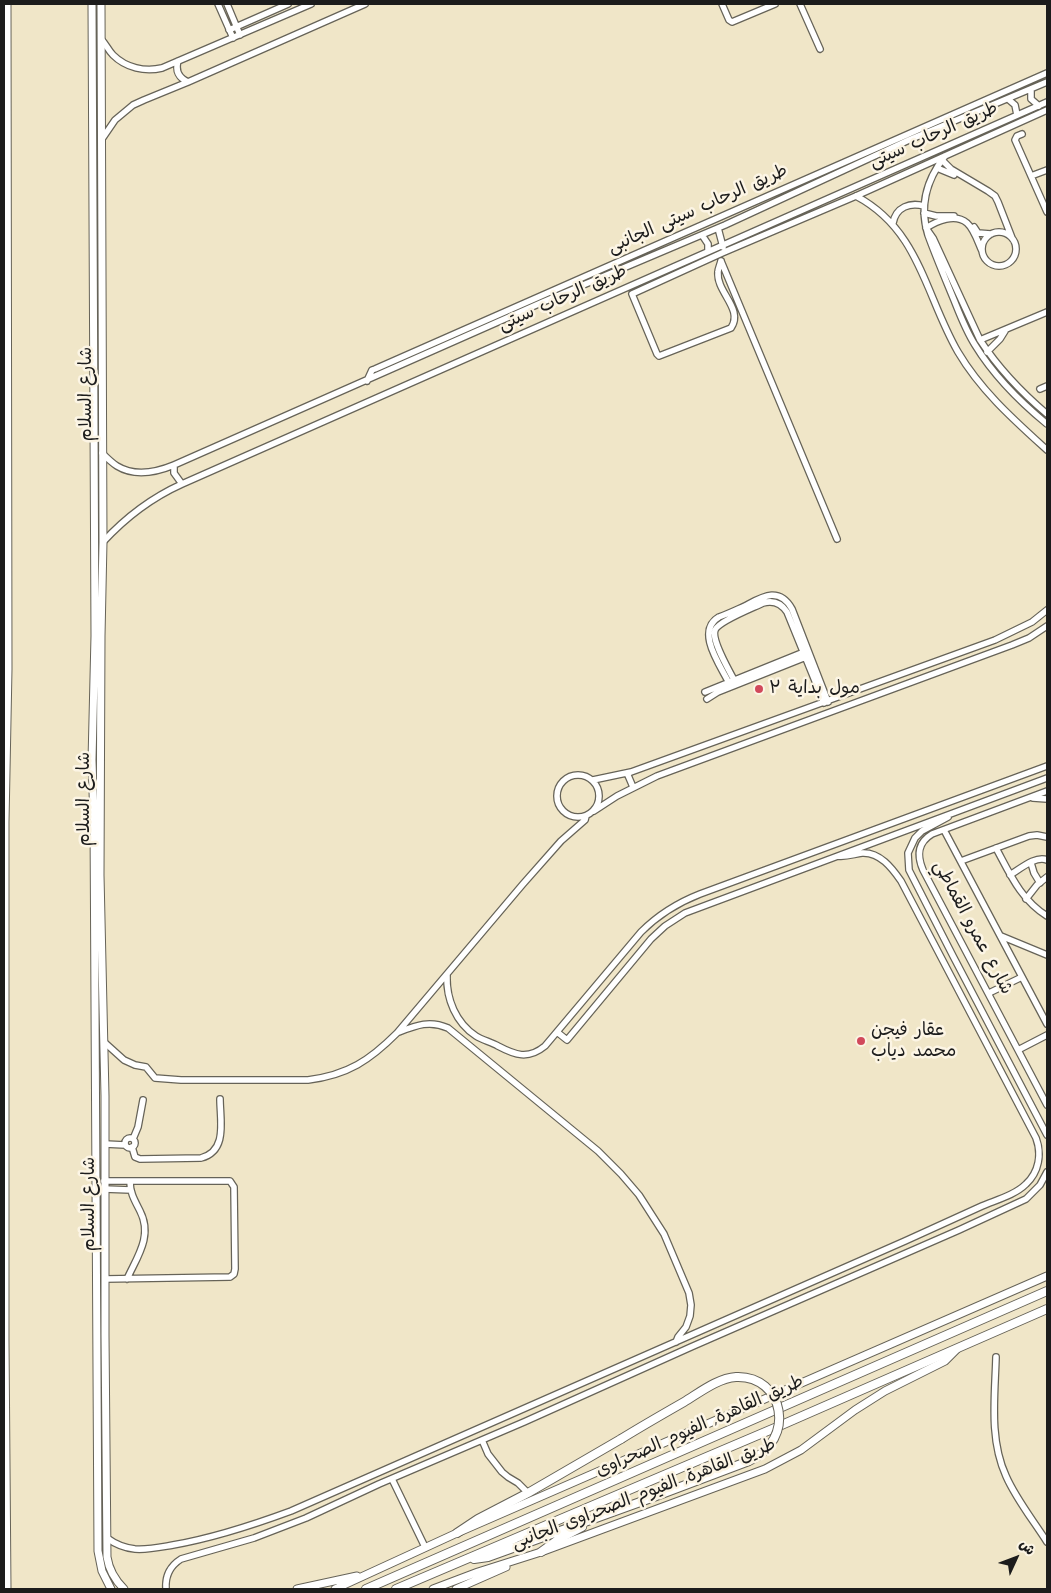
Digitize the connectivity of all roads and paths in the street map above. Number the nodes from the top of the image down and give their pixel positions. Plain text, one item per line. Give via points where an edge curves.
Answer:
1 (7, 4) edge
2 (92, 4) edge
3 (100, 4) edge
4 (218, 4) edge
5 (227, 4) edge
6 (288, 4) edge
7 (311, 4) edge
8 (365, 4) edge
9 (722, 4) edge
10 (726, 4) edge
11 (765, 4) edge
12 (775, 4) edge
13 (800, 4) edge
14 (752, 12) junction
15 (236, 26) junction
16 (229, 30) junction
17 (240, 35) junction
18 (233, 38) junction
19 (100, 39) junction
20 (286, 39) junction
21 (288, 46) dead end
22 (820, 49) dead end
23 (178, 61) junction
24 (1045, 74) edge
25 (188, 82) junction
26 (1047, 82) edge
27 (1031, 89) junction
28 (1008, 99) junction
29 (981, 102) junction
30 (1047, 102) edge
31 (1038, 106) junction
32 (984, 109) junction
33 (1047, 110) edge
34 (1017, 115) junction
35 (1014, 124) junction
36 (102, 139) junction
37 (970, 140) junction
38 (870, 151) junction
39 (93, 152) junction
40 (102, 153) junction
41 (873, 157) junction
42 (944, 158) junction
43 (936, 168) junction
44 (1047, 170) edge
45 (1032, 176) junction
46 (807, 178) junction
47 (811, 186) junction
48 (856, 196) junction
49 (924, 209) junction
50 (801, 210) junction
51 (1047, 212) edge
52 (722, 216) junction
53 (804, 218) junction
54 (893, 223) junction
55 (725, 225) junction
56 (718, 228) junction
57 (926, 228) junction
58 (992, 233) junction
59 (702, 235) junction
60 (1012, 238) junction
61 (724, 244) junction
62 (708, 251) junction
63 (982, 251) junction
64 (722, 253) junction
65 (721, 261) junction
66 (680, 264) junction
67 (683, 271) junction
68 (8, 287) junction
69 (4, 295) edge
70 (1047, 312) edge
71 (6, 318) edge
72 (1006, 330) junction
73 (980, 340) junction
74 (987, 352) junction
75 (367, 381) junction
76 (1047, 386) edge
77 (1040, 389) dead end
78 (1047, 414) edge
79 (1047, 424) edge
80 (1047, 450) edge
81 (102, 453) junction
82 (174, 465) junction
83 (182, 484) junction
84 (837, 539) dead end
85 (103, 542) junction
86 (1047, 610) edge
87 (739, 612) junction
88 (1047, 626) edge
89 (98, 636) junction
90 (805, 655) junction
91 (924, 666) junction
92 (906, 673) junction
93 (927, 677) junction
94 (732, 682) junction
95 (818, 682) junction
96 (911, 682) junction
97 (722, 688) junction
98 (704, 692) dead end
99 (707, 699) dead end
100 (826, 702) junction
101 (1047, 766) edge
102 (627, 774) junction
103 (1047, 778) edge
104 (593, 780) junction
105 (1004, 781) junction
106 (632, 787) junction
107 (989, 787) junction
108 (1047, 791) edge
109 (1008, 792) junction
110 (993, 798) junction
111 (1031, 798) junction
112 (1047, 799) edge
113 (594, 811) junction
114 (952, 813) junction
115 (586, 816) junction
116 (4, 822) edge
117 (944, 830) junction
118 (1047, 836) edge
119 (5, 847) edge
120 (996, 848) junction
121 (838, 856) junction
122 (1047, 860) edge
123 (961, 861) junction
124 (1031, 863) junction
125 (779, 865) junction
126 (759, 872) junction
127 (1010, 874) junction
128 (783, 876) junction
129 (912, 876) junction
130 (1047, 877) edge
131 (901, 881) junction
132 (1040, 882) junction
133 (762, 883) junction
134 (1026, 899) junction
135 (1047, 916) edge
136 (1001, 936) junction
137 (1047, 955) edge
138 (446, 975) junction
139 (1022, 977) junction
140 (989, 993) junction
141 (1047, 1024) edge
142 (557, 1032) junction
143 (398, 1033) junction
144 (1047, 1035) edge
145 (477, 1038) junction
146 (104, 1042) junction
147 (470, 1045) junction
148 (1018, 1050) junction
149 (220, 1099) dead end
150 (144, 1100) dead end
151 (1047, 1105) edge
152 (1047, 1135) edge
153 (133, 1139) junction
154 (105, 1142) junction
155 (125, 1143) junction
156 (132, 1147) junction
157 (1047, 1172) edge
158 (130, 1182) junction
159 (104, 1185) junction
160 (130, 1190) junction
161 (905, 1241) junction
162 (883, 1250) junction
163 (909, 1252) junction
164 (887, 1262) junction
165 (1047, 1276) edge
166 (105, 1279) junction
167 (127, 1279) junction
168 (1047, 1291) edge
169 (1047, 1310) edge
170 (4, 1312) edge
171 (4, 1341) edge
172 (676, 1342) junction
173 (957, 1349) junction
174 (996, 1356) dead end
175 (539, 1403) junction
176 (520, 1411) junction
177 (543, 1413) junction
178 (524, 1422) junction
179 (482, 1440) junction
180 (102, 1450) junction
181 (392, 1479) junction
182 (528, 1493) junction
183 (602, 1516) junction
184 (456, 1534) junction
185 (107, 1538) junction
186 (1047, 1542) edge
187 (425, 1547) junction
188 (541, 1552) junction
189 (523, 1557) junction
190 (469, 1559) junction
191 (367, 1574) junction
192 (7, 1589) edge
193 (111, 1589) edge
194 (124, 1589) edge
195 (166, 1589) edge
196 (297, 1589) edge
197 (334, 1589) edge
198 (366, 1589) edge
199 (396, 1589) edge
200 (433, 1589) edge
201 (456, 1589) edge

1 - 68 main road
2 - 39 main road, شارع السلام
3 - 19 main road, شارع السلام
4 - 16 street
5 - 15 street
6 - 15 street
7 - 17 street
8 - 20 street
9 - 14 street via 732,22
10 - 14 street via 734,18
11 - 14 street
12 - 14 street
13 - 22 street
15 - 16 street
15 - 17 street
16 - 18 street
17 - 18 street
18 - 23 street
19 - 23 street via 118,59 136,68 156,70
19 - 36 main road, شارع السلام
20 - 21 street
20 - 25 street
23 - 25 street via 178,74
24 - 26 street
24 - 29 street, طريق الرحاب سيتى الجانبى
25 - 36 street via 133,105 115,120
26 - 27 street, طريق الرحاب سيتى
27 - 28 street, طريق الرحاب سيتى
27 - 31 street via 1031,99
28 - 32 street, طريق الرحاب سيتى
28 - 34 street via 1015,106
29 - 32 street
29 - 38 street, طريق الرحاب سيتى الجانبى
30 - 31 street, طريق الرحاب سيتى
31 - 34 street, طريق الرحاب سيتى
32 - 41 street, طريق الرحاب سيتى
33 - 35 street
34 - 37 street, طريق الرحاب سيتى
35 - 37 street
35 - 45 street via 1020,134 1015,140
36 - 40 main road, شارع السلام
37 - 42 street
37 - 50 street, طريق الرحاب سيتى
38 - 41 street
38 - 46 street, طريق الرحاب سيتى الجانبى
39 - 40 main road
39 - 89 main road, شارع السلام
40 - 81 main road, شارع السلام
41 - 47 street, طريق الرحاب سيتى
42 - 43 street
42 - 48 street
42 - 60 street via 951,169 995,196
43 - 49 street via 926,191
43 - 58 street via 949,172 993,198 1004,222
44 - 45 street
45 - 51 street
46 - 47 street
46 - 52 street, طريق الرحاب سيتى الجانبى
47 - 55 street, طريق الرحاب سيتى
48 - 53 street
48 - 54 street
49 - 54 street via 918,204 906,206 897,213
49 - 57 street
49 - 58 street via 936,216 960,217 978,233
50 - 53 street
50 - 61 street, طريق الرحاب سيتى
52 - 55 street
52 - 75 street, طريق الرحاب سيتى الجانبى via 372,370
53 - 64 street
54 - 80 street via 908,243 957,350 971,372 1012,418
55 - 56 street, طريق الرحاب سيتى
56 - 59 street, طريق الرحاب سيتى
56 - 61 street
57 - 63 street via 936,222 961,220 967,223
57 - 73 street
57 - 79 street via 974,344 1006,387
58 - 60 street via 1004,232
58 - 63 street via 984,241
59 - 62 street via 707,240
59 - 75 street, طريق الرحاب سيتى
60 - 63 street via 1016,246 1015,255 1005,265 990,264
61 - 62 street, طريق الرحاب سيتى
61 - 64 street
62 - 66 street, طريق الرحاب سيتى
64 - 65 street
64 - 67 street
65 - 67 street via 718,278 735,315 734,324 731,328 659,356 632,294
65 - 84 street
66 - 67 street
66 - 83 street, طريق الرحاب سيتى
68 - 69 main road
68 - 71 main road
70 - 72 street
71 - 116 main road via 8,677
72 - 73 street
72 - 74 street
73 - 74 street
74 - 78 street via 1018,388
75 - 82 street, طريق الرحاب سيتى
76 - 77 street
81 - 82 street, طريق الرحاب سيتى via 117,466 133,472 152,472
81 - 85 main road, شارع السلام
82 - 83 street via 176,477
83 - 85 street, طريق الرحاب سيتى via 139,508
85 - 89 main road, شارع السلام
86 - 91 street via 1015,632
87 - 90 street via 763,603 777,603 787,612
87 - 94 street via 718,625 714,633
87 - 95 street via 765,596 776,595 785,599 799,626
88 - 93 street via 1029,638
89 - 146 main road, شارع السلام
89 - 180 main road, شارع السلام via 92,760
90 - 94 street
90 - 95 street
90 - 97 street
91 - 92 street
91 - 93 street via 923,672
92 - 96 street
92 - 100 street
93 - 96 street
94 - 97 street
95 - 100 street
96 - 106 street
97 - 98 street
97 - 99 street
100 - 102 street
101 - 105 street
102 - 104 street
102 - 106 street
103 - 109 street
104 - 113 street via 600,792
104 - 115 street via 584,775 571,775 558,788 557,800 563,811 574,817
105 - 107 street
105 - 109 street
106 - 113 street
107 - 110 street
107 - 125 street
108 - 111 street, شارع عمرو القماطي
109 - 110 street
110 - 114 street
111 - 112 street, شارع عمرو القماطي
111 - 117 street, شارع عمرو القماطي
113 - 115 street
114 - 121 street
114 - 129 street via 915,838 908,859
115 - 138 street
116 - 119 main road
117 - 123 street
117 - 140 street, شارع عمرو القماطي via 923,842 919,852 920,864
118 - 120 street via 1029,836
119 - 170 main road
120 - 123 street
120 - 127 street
121 - 128 street
121 - 131 street via 873,855 889,866
122 - 124 street via 1041,858
123 - 136 street
124 - 127 street
124 - 132 street
125 - 126 street
125 - 128 street via 778,871
126 - 133 street via 764,878
126 - 142 street via 688,899 659,916 641,932
127 - 134 street
128 - 133 street
129 - 131 street
129 - 152 street
130 - 132 street
131 - 161 street via 1034,1134 1039,1152 1034,1173 1021,1188
132 - 134 street
133 - 142 street via 692,909 665,926 567,1040
134 - 135 street
136 - 137 street
136 - 139 street
138 - 143 street
138 - 145 street via 453,1008
139 - 140 street
139 - 141 street
140 - 148 street, شارع عمرو القماطي
142 - 145 street via 541,1049 522,1055
143 - 146 street via 358,1065 338,1074 308,1080 155,1078 146,1067 124,1060
143 - 147 street via 422,1024 438,1024
144 - 148 street
145 - 147 street
146 - 154 main road, شارع السلام
147 - 172 street via 598,1151 648,1208 668,1244 690,1299 688,1322
148 - 151 street, شارع عمرو القماطي
149 - 156 street via 220,1140 208,1156 140,1159 135,1157
150 - 153 street
153 - 155 street via 129,1138
153 - 156 street via 135,1144
154 - 155 street
154 - 159 main road, شارع السلام
155 - 156 street
157 - 163 street via 1026,1199
158 - 159 street
158 - 160 street
158 - 167 street via 232,1182 235,1269 230,1277
159 - 160 street
159 - 166 main road, شارع السلام
160 - 167 street via 142,1214 145,1233 142,1248
161 - 162 street
161 - 163 street
162 - 164 street via 888,1255
162 - 172 street
163 - 164 street
164 - 177 street
165 - 184 main road, طريق القاهرة, الفيوم الصحراوى الجانبى
166 - 167 street
166 - 180 main road, شارع السلام
168 - 198 highway, طريق القاهرة, الفيوم الصحراوى
169 - 173 highway, طريق القاهرة, الفيوم الصحراوى
170 - 171 main road
171 - 192 main road
172 - 175 street
173 - 188 main road, طريق القاهرة, الفيوم الصحراوى الجانبى via 945,1360 876,1396 801,1450 771,1466
173 - 190 highway, طريق القاهرة, الفيوم الصحراوى
174 - 186 street via 995,1429 999,1457 1012,1488
175 - 176 street
175 - 177 street
176 - 178 street
176 - 185 street via 321,1498 246,1527 200,1540 144,1549 124,1547
177 - 178 street
178 - 179 street
179 - 181 street
179 - 182 street via 502,1472
180 - 185 main road, شارع السلام
180 - 193 main road, شارع السلام via 99,1556
181 - 187 street
181 - 195 street via 281,1528 181,1559 168,1572
182 - 183 highway, bridge via 720,1382 735,1377 751,1380 766,1388 776,1401 780,1425 770,1448 763,1453
182 - 184 highway via 484,1515
183 - 188 highway
183 - 190 highway via 485,1558
184 - 187 main road, طريق القاهرة, الفيوم الصحراوى الجانبى
185 - 194 main road, شارع السلام via 109,1567
187 - 191 main road, طريق القاهرة, الفيوم الصحراوى الجانبى
188 - 189 main road, طريق القاهرة, الفيوم الصحراوى الجانبى
189 - 200 main road, طريق القاهرة, الفيوم الصحراوى الجانبى
189 - 201 main road
190 - 199 highway, طريق القاهرة, الفيوم الصحراوى
191 - 196 main road
191 - 197 main road, طريق القاهرة, الفيوم الصحراوى الجانبى

